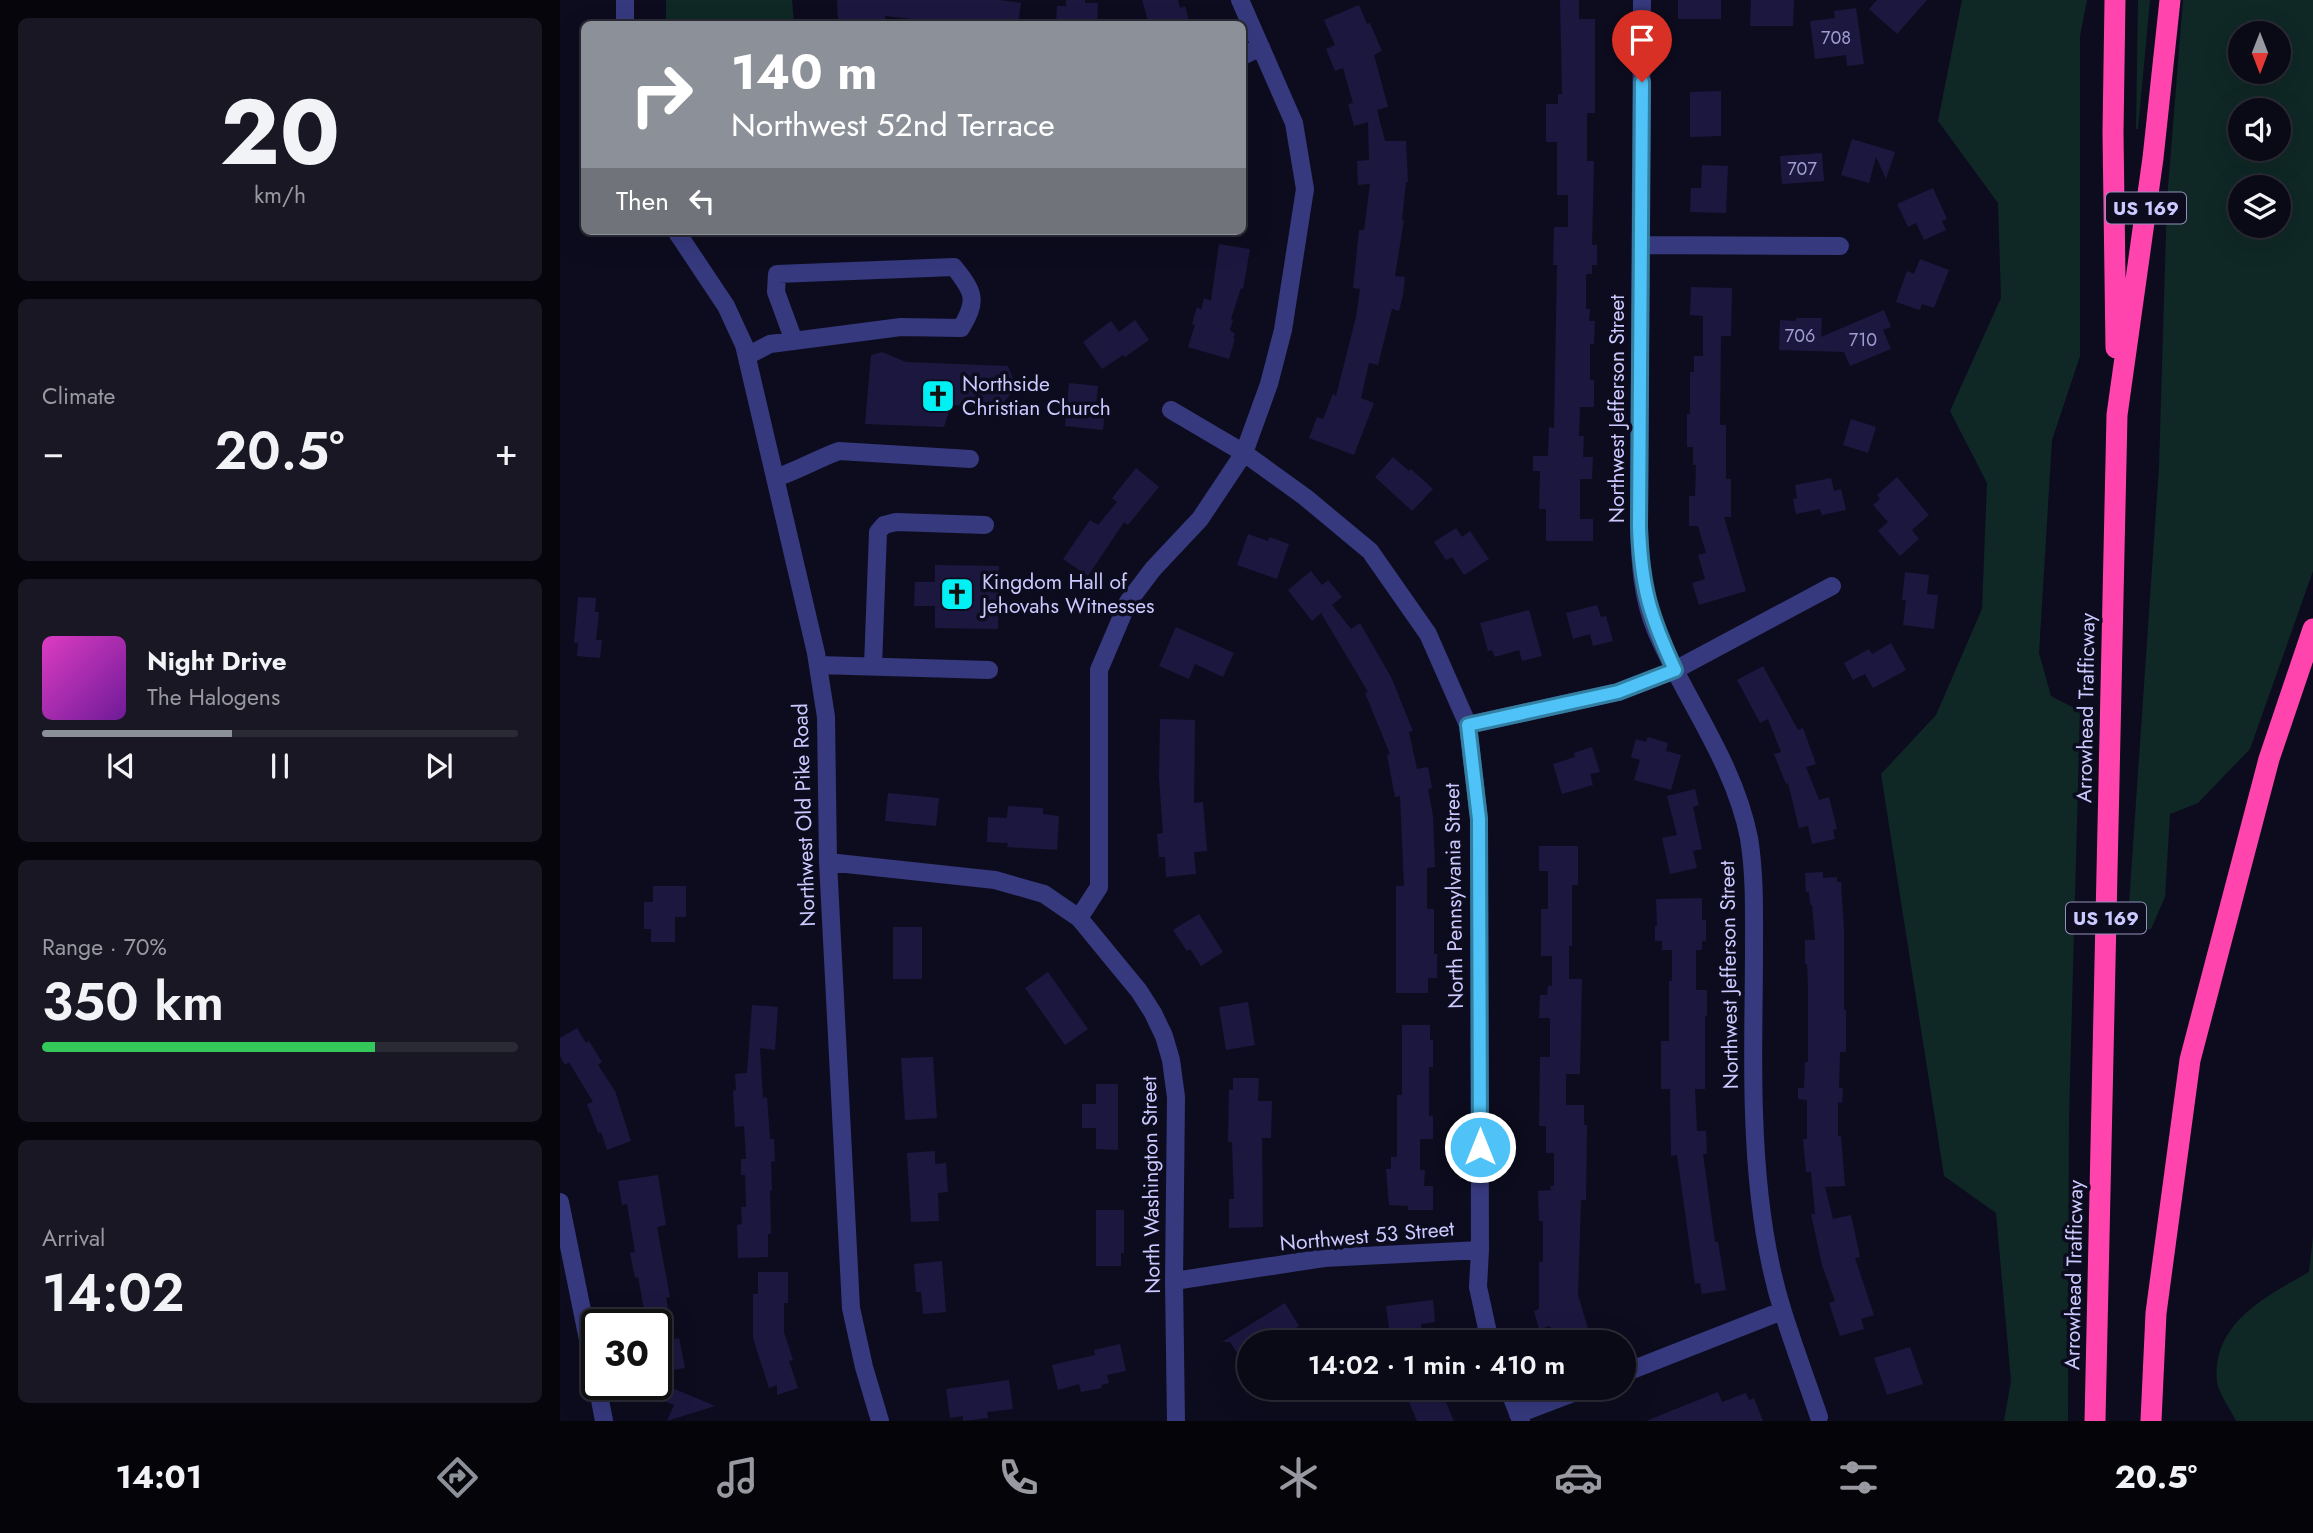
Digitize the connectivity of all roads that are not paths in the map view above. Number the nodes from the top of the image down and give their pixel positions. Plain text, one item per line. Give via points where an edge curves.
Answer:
1 (625, 0) edge
2 (1240, 0) edge
3 (1642, 0) edge
4 (2115, 0) edge
5 (2170, 0) edge
6 (625, 21) edge
7 (1261, 47) junction
8 (1246, 54) edge
9 (679, 235) edge
10 (1640, 245) junction
11 (1840, 246) dead end
12 (794, 341) junction
13 (747, 356) junction
14 (1171, 410) dead end
15 (2117, 415) junction
16 (1244, 453) junction
17 (970, 459) dead end
18 (775, 478) junction
19 (985, 526) dead end
20 (1832, 586) dead end
21 (2313, 629) edge
22 (818, 665) junction
23 (873, 666) junction
24 (989, 670) dead end
25 (1675, 670) junction
26 (1468, 725) junction
27 (828, 862) junction
28 (1079, 918) junction
29 (560, 1202) edge
30 (1480, 1250) junction
31 (1174, 1281) junction
32 (582, 1309) edge
33 (1782, 1311) junction
34 (1487, 1330) edge
35 (1636, 1368) edge
36 (600, 1400) edge
37 (1512, 1400) edge
38 (1559, 1400) edge
39 (1819, 1417) dead end
40 (1519, 1418) edge
41 (604, 1421) edge
42 (880, 1421) edge
43 (1176, 1421) edge
44 (2095, 1421) edge
45 (2151, 1421) edge

1 - 6 street
2 - 7 street
3 - 10 street, Northwest Jefferson Street
4 - 15 highway
5 - 15 highway, Arrowhead Trafficway / US 169
7 - 8 street
7 - 16 street via 1294,123 1305,189 1283,330
9 - 13 street, Northwest Old Pike Road via 726,306
10 - 11 street
10 - 25 street, Northwest Jefferson Street via 1641,570 1656,629
12 - 12 street via 901,327 961,328 972,310 971,288 954,267 778,274 776,292
12 - 13 street via 770,344
13 - 18 street, Northwest Old Pike Road
14 - 16 street, North Pennsylvania Street
15 - 44 highway, Arrowhead Trafficway / US 169
16 - 26 street, North Pennsylvania Street via 1370,551 1428,634
16 - 28 street via 1200,519 1128,602 1099,670 1099,887
17 - 18 street via 839,451
18 - 22 street, Northwest Old Pike Road
19 - 23 street via 896,522 878,532
20 - 25 street
21 - 45 highway via 2269,759 2190,1060 2155,1313
22 - 23 street
22 - 27 street, Northwest Old Pike Road via 826,717
23 - 24 street
25 - 26 street via 1618,692
25 - 33 street, Northwest Jefferson Street via 1718,749 1748,838 1755,888 1756,1164
26 - 30 street, North Pennsylvania Street via 1479,819
27 - 28 street, North Washington Street via 995,880 1044,894
27 - 42 street, Northwest Old Pike Road via 851,1308
28 - 31 street, North Washington Street via 1146,1002 1171,1060 1176,1097
29 - 32 street
30 - 31 street, Northwest 53 Street via 1324,1258
30 - 34 street, North Pennsylvania Street via 1478,1287
31 - 43 street, North Washington Street
33 - 35 street
33 - 39 street, Northwest Jefferson Street
36 - 41 street
37 - 40 street
38 - 40 street

